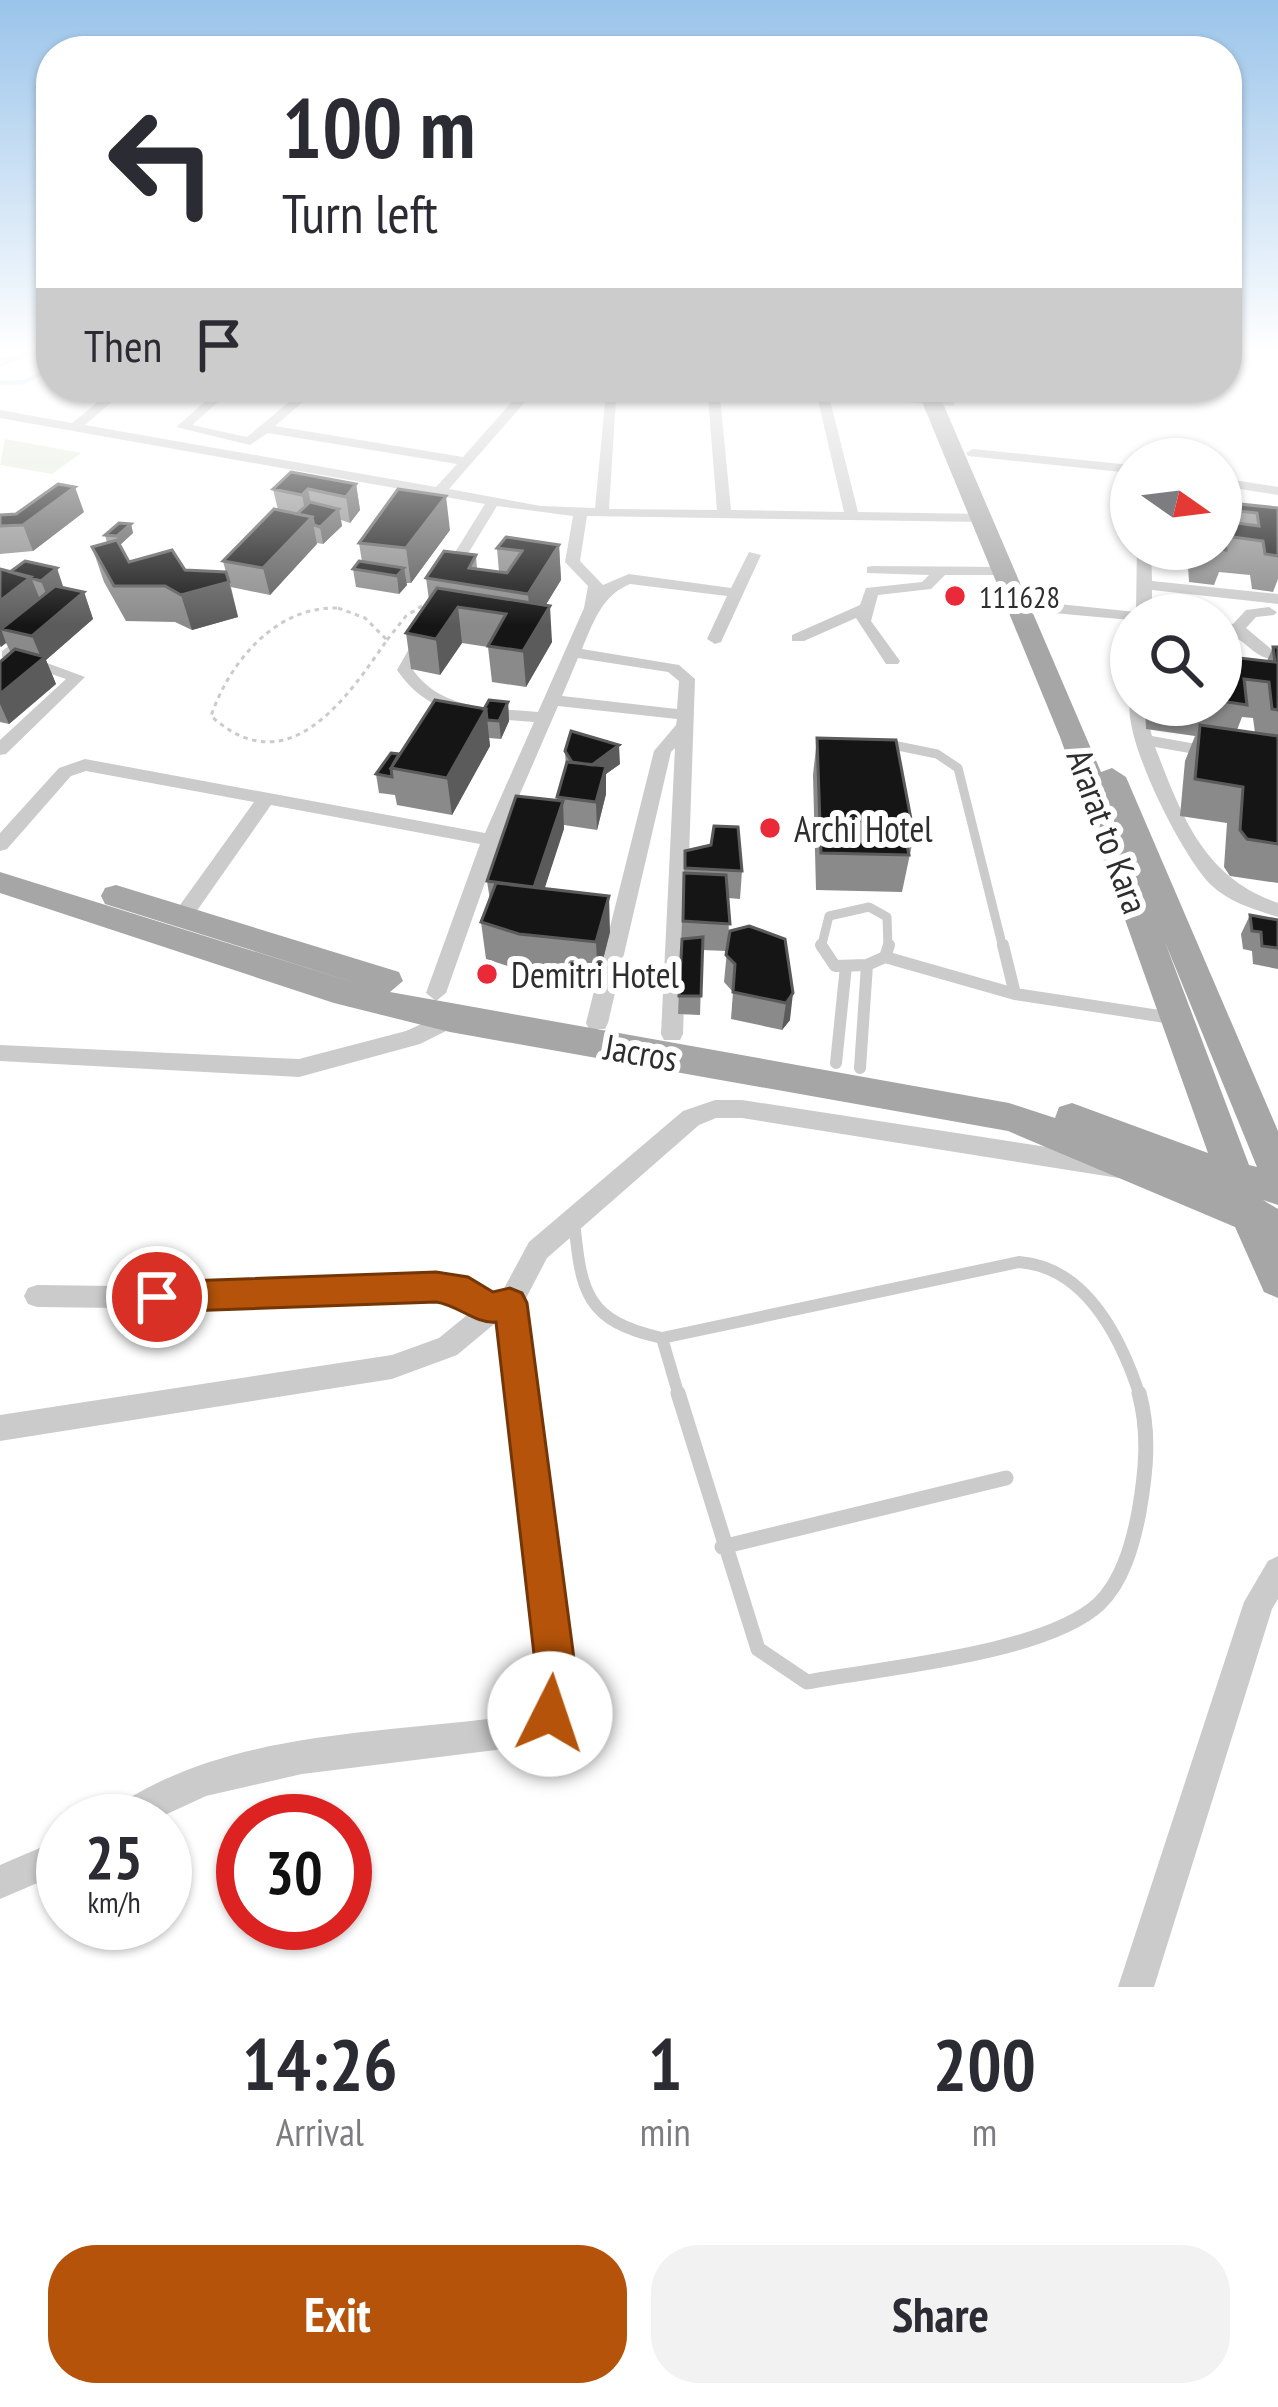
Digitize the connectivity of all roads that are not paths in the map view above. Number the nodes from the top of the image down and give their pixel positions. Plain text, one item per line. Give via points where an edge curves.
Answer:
1 (152, 441) edge
2 (340, 441) edge
3 (483, 441) edge
4 (607, 441) edge
5 (719, 441) edge
6 (834, 441) edge
7 (955, 441) edge
8 (965, 441) edge
9 (973, 453) junction
10 (464, 461) junction
11 (1110, 468) edge
12 (323, 471) junction
13 (310, 484) edge
14 (1242, 485) edge
15 (1278, 491) edge
16 (439, 492) junction
17 (493, 502) junction
18 (581, 513) junction
19 (602, 513) junction
20 (724, 514) junction
21 (852, 516) junction
22 (985, 518) junction
23 (754, 555) dead end
24 (872, 570) dead end
25 (1145, 570) edge
26 (941, 571) junction
27 (1006, 571) junction
28 (1145, 585) junction
29 (736, 593) junction
30 (1145, 594) edge
31 (432, 600) edge
32 (1031, 604) junction
33 (592, 608) junction
34 (866, 608) junction
35 (1275, 608) edge
36 (1110, 613) edge
37 (1242, 619) edge
38 (50, 620) edge
39 (434, 622) edge
40 (798, 638) dead end
41 (715, 639) dead end
42 (1242, 639) edge
43 (4, 653) edge
44 (574, 653) junction
45 (892, 661) dead end
46 (1271, 663) edge
47 (547, 709) junction
48 (682, 722) junction
49 (1141, 726) edge
50 (1144, 740) junction
51 (879, 743) edge
52 (0, 750) edge
53 (1233, 755) edge
54 (266, 800) junction
55 (641, 839) junction
56 (491, 840) junction
57 (678, 841) junction
58 (0, 845) edge
59 (0, 858) edge
60 (0, 882) edge
61 (1278, 910) edge
62 (182, 917) junction
63 (885, 957) junction
64 (867, 965) junction
65 (846, 966) junction
66 (352, 984) junction
67 (1015, 994) junction
68 (443, 1006) junction
69 (1175, 1018) junction
70 (597, 1024) junction
71 (673, 1034) junction
72 (0, 1053) edge
73 (848, 1065) junction
74 (1131, 1170) junction
75 (1270, 1175) edge
76 (573, 1217) junction
77 (1264, 1221) edge
78 (1278, 1280) edge
79 (38, 1296) dead end
80 (499, 1306) junction
81 (662, 1338) junction
82 (0, 1428) edge
83 (1006, 1478) dead end
84 (722, 1547) junction
85 (1278, 1570) edge
86 (170, 1794) edge
87 (36, 1867) edge
88 (0, 1882) edge
89 (1136, 1987) edge

1 - 12 street
2 - 10 street
3 - 10 street
4 - 19 street
5 - 20 street
6 - 21 street
7 - 22 main road, Ararat to Kara
8 - 9 main road, Ararat to Kara
9 - 11 street
9 - 32 main road, Ararat to Kara
10 - 16 street
12 - 13 street
12 - 16 street
14 - 15 street
16 - 17 street
17 - 18 street
17 - 31 street
18 - 19 street
18 - 33 street via 572,562 596,585
19 - 20 street
20 - 21 street
21 - 22 street
22 - 27 main road, Ararat to Kara
23 - 29 street
24 - 26 street
25 - 28 street
26 - 27 street
26 - 34 street via 926,586 872,591
27 - 32 main road, Ararat to Kara
28 - 30 street
28 - 35 street via 1256,597
29 - 33 street via 629,579
29 - 41 street
32 - 36 street
32 - 69 main road, Ararat to Kara
32 - 75 main road, Ararat to Kara
33 - 44 street
34 - 40 street
34 - 45 street via 863,621
35 - 37 street
38 - 43 street
39 - 47 street via 405,670 421,695 440,705
42 - 46 street
43 - 52 street via 77,677
44 - 47 street
44 - 48 street via 683,673
47 - 48 street
47 - 56 street
48 - 55 street via 663,751
48 - 57 street
49 - 50 street
50 - 53 street
50 - 61 street via 1201,861 1221,884
51 - 67 lane via 937,754 958,768
54 - 56 street
54 - 58 street via 74,766
54 - 62 street
55 - 57 street
55 - 70 street
56 - 68 street
57 - 71 street
59 - 62 main road, Jacros
60 - 66 main road, Jacros
62 - 66 main road, Jacros
63 - 64 lane
63 - 65 lane via 892,940 886,915 846,907 829,916 820,934 826,961
63 - 67 lane
64 - 65 lane
64 - 73 lane
65 - 73 lane
66 - 68 main road, Jacros
67 - 69 lane
68 - 70 main road, Jacros
68 - 72 street via 412,1038 299,1068
68 - 74 main road, Jacros via 948,1104 1050,1130
69 - 75 main road, Ararat to Kara
70 - 71 main road, Jacros
71 - 73 main road, Jacros
73 - 75 main road, Jacros via 1021,1098
74 - 76 street via 716,1109 676,1129
74 - 77 main road, Jacros
75 - 77 main road, Ararat to Kara
76 - 80 street
76 - 81 lane via 581,1291 626,1332
77 - 78 main road, Ararat to Kara
79 - 80 street via 436,1287
80 - 82 street via 459,1340 411,1363
80 - 86 street via 558,1689 550,1714 496,1734 258,1768
81 - 84 lane
81 - 84 lane via 1018,1262 1052,1266 1080,1286 1117,1342 1147,1428 1130,1562 1100,1604 1062,1630 807,1682 758,1649
83 - 84 lane
85 - 89 street via 1259,1602
87 - 88 street

